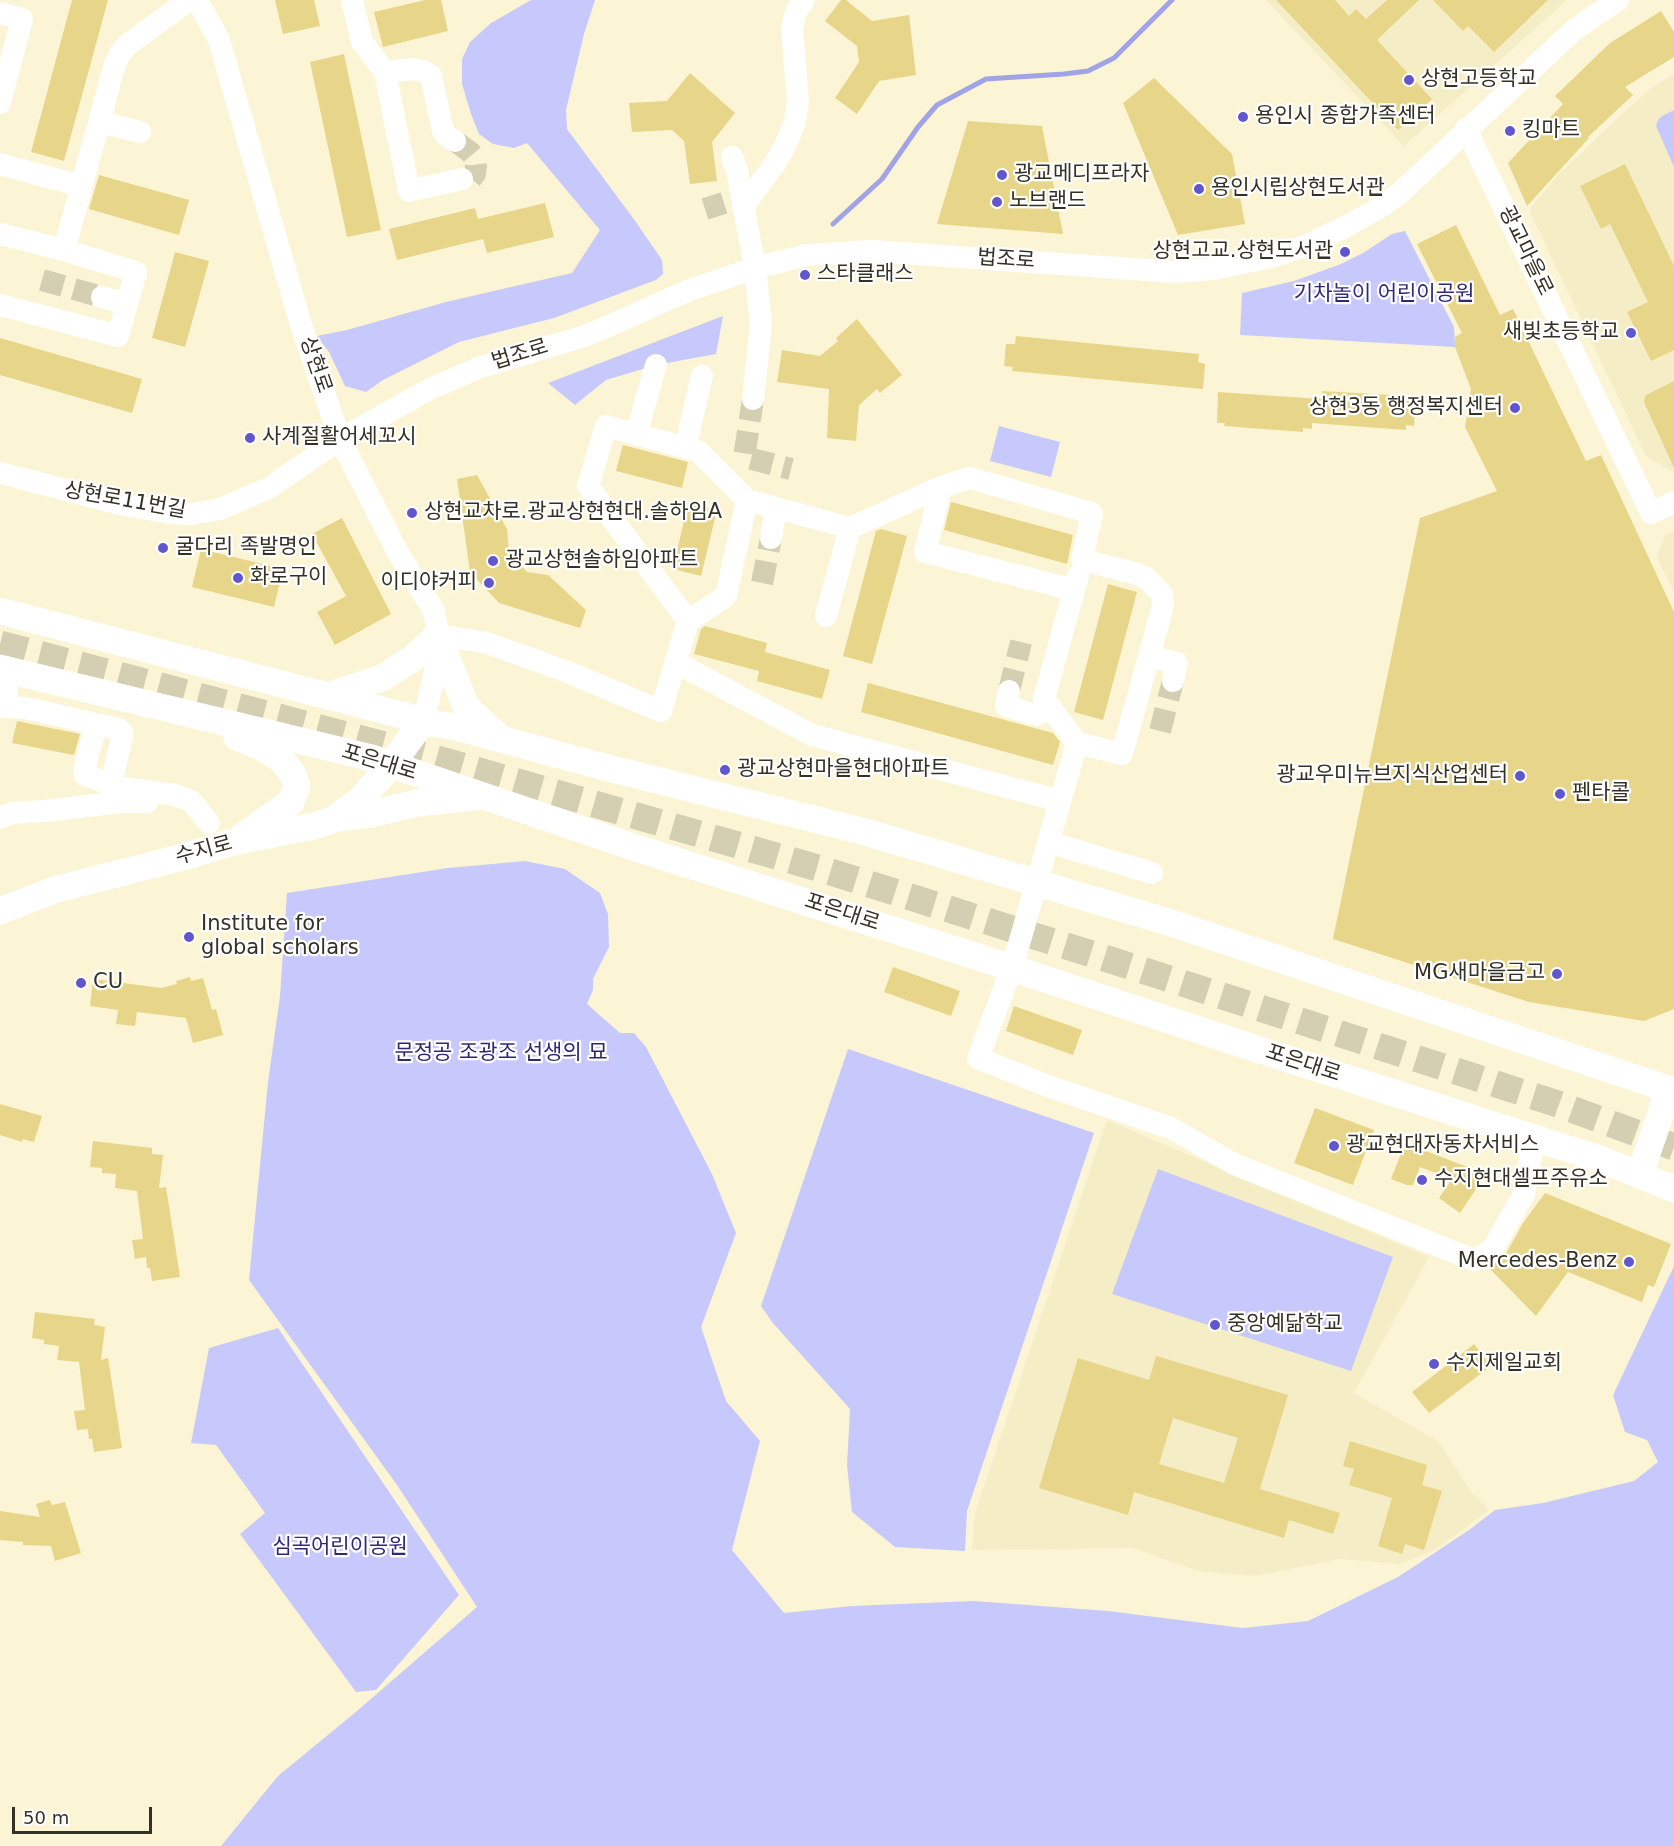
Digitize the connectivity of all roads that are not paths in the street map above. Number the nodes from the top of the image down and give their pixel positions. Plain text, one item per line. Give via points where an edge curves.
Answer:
1 (189, 0) edge
2 (197, 0) edge
3 (352, 0) edge
4 (804, 0) edge
5 (1618, 0) edge
6 (0, 13) edge
7 (385, 72) junction
8 (0, 103) edge
9 (99, 122) junction
10 (1466, 129) junction
11 (140, 132) dead end
12 (455, 141) tunnel mouth
13 (732, 158) dead end
14 (0, 164) edge
15 (462, 179) dead end
16 (81, 186) junction
17 (736, 201) junction
18 (0, 234) edge
19 (64, 250) junction
20 (755, 268) junction
21 (102, 297) tunnel mouth
22 (127, 304) junction
23 (0, 305) edge
24 (656, 365) dead end
25 (702, 376) dead end
26 (753, 399) tunnel mouth
27 (636, 435) junction
28 (340, 439) junction
29 (685, 448) junction
30 (0, 473) edge
31 (941, 487) junction
32 (747, 500) junction
33 (1674, 502) edge
34 (776, 508) junction
35 (850, 528) junction
36 (771, 538) tunnel mouth
37 (1082, 560) junction
38 (1074, 590) junction
39 (0, 611) edge
40 (826, 616) dead end
41 (688, 621) junction
42 (438, 635) junction
43 (1149, 656) junction
44 (675, 662) junction
45 (4, 669) edge
46 (1173, 681) tunnel mouth
47 (1010, 691) tunnel mouth
48 (327, 696) junction
49 (1051, 708) junction
50 (2, 716) edge
51 (205, 718) junction
52 (424, 720) junction
53 (96, 724) junction
54 (502, 740) junction
55 (1077, 742) junction
56 (391, 765) junction
57 (114, 771) dead end
58 (485, 796) junction
59 (1060, 801) junction
60 (0, 818) edge
61 (334, 819) junction
62 (209, 823) junction
63 (1048, 842) junction
64 (233, 843) junction
65 (1152, 873) dead end
66 (1036, 882) junction
67 (0, 911) edge
68 (1012, 968) junction
69 (1672, 1089) edge
70 (1534, 1138) junction
71 (1640, 1174) junction
72 (1674, 1189) edge

1 - 9 street via 120,54
2 - 28 street, 상현로 via 219,40 301,325
3 - 7 street via 362,42
4 - 17 street via 792,28 798,102 795,122 774,165
5 - 10 street, 법조로 via 1574,30
6 - 8 street via 22,19
7 - 12 street via 413,69 431,76 443,131
7 - 15 street via 409,191
9 - 11 street
9 - 16 street
10 - 20 street, 법조로 via 1400,193 1363,218 1307,244 1242,264 1177,272 871,252 807,255
10 - 33 street, 광교마을로 via 1651,513
13 - 17 street
14 - 16 street
16 - 19 street
17 - 20 street
18 - 19 street
19 - 22 street via 136,272
20 - 26 street via 761,324
20 - 28 street, 법조로 via 692,289 588,335 478,368 429,389
21 - 22 street
22 - 23 street via 118,336
24 - 27 street
25 - 29 street
27 - 29 street
27 - 41 street via 606,426 588,486
28 - 30 street, 상현로11번길 via 269,488 220,509 192,514 124,505
28 - 42 street, 상현로 via 397,551 434,611
29 - 32 street via 698,451
31 - 35 street
31 - 37 street via 970,478 1092,513
31 - 38 street via 925,552
32 - 34 street
32 - 41 street via 726,596
34 - 35 street
34 - 36 street
35 - 40 street
37 - 38 street
37 - 43 street via 1146,578 1162,594 1163,606
38 - 49 street via 1044,699
39 - 48 main road
41 - 44 street
42 - 44 street via 487,643 661,711
42 - 48 main road via 412,659 382,678
42 - 52 street, 상현로
42 - 54 main road via 466,707
43 - 46 street via 1177,663
43 - 55 street via 1122,754
44 - 59 street via 812,735
45 - 50 street
45 - 51 main road, 포은대로
47 - 49 street via 1006,706 1036,715
48 - 52 main road
49 - 55 street
50 - 53 street via 26,708
51 - 56 main road, 포은대로
51 - 64 main road via 282,760 297,786 291,802
52 - 54 main road
52 - 56 main road, 수지로
53 - 57 street via 119,729 123,734
53 - 62 street via 85,775 117,787 191,801
54 - 66 main road via 862,831
55 - 59 street
56 - 58 main road, 포은대로
56 - 61 main road, 수지로 via 360,800
58 - 61 main road via 417,803
58 - 68 main road, 포은대로
59 - 63 street
60 - 62 street via 12,813 157,802
61 - 64 main road, 수지로
62 - 64 street
63 - 65 street
63 - 66 street
64 - 67 main road, 수지로 via 54,890
66 - 68 street
66 - 69 main road
68 - 70 main road, 포은대로
68 - 70 street via 978,1058 1171,1128 1234,1164 1474,1260 1492,1250 1524,1194
69 - 71 main road
70 - 71 main road, 포은대로
71 - 72 main road, 포은대로

